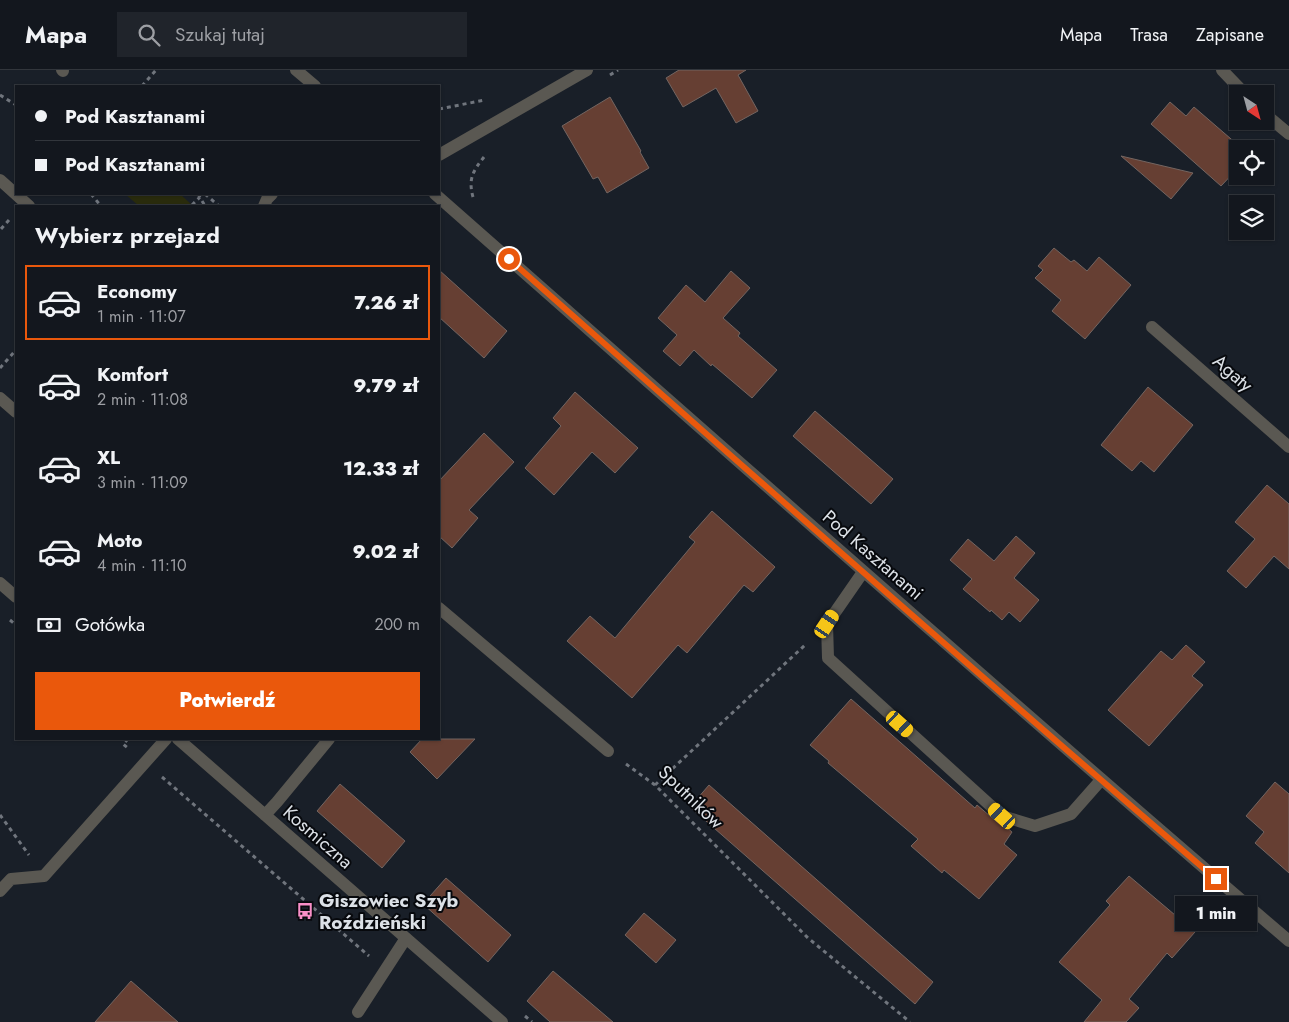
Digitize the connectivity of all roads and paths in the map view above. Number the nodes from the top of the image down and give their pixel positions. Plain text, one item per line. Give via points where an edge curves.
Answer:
1 (156, 70) edge
2 (296, 70) edge
3 (587, 70) edge
4 (618, 70) edge
5 (1222, 70) edge
6 (609, 75) dead end
7 (143, 85) edge
8 (314, 85) edge
9 (1236, 85) edge
10 (0, 95) edge
11 (490, 99) dead end
12 (15, 104) edge
13 (440, 110) edge
14 (1274, 122) edge
15 (1289, 134) edge
16 (489, 151) dead end
17 (440, 154) edge
18 (0, 180) edge
19 (15, 193) edge
20 (17, 195) edge
21 (92, 195) edge
22 (206, 195) edge
23 (436, 195) edge
24 (477, 202) dead end
25 (28, 205) edge
26 (100, 205) edge
27 (218, 205) edge
28 (1152, 327) dead end
29 (15, 351) edge
30 (0, 368) edge
31 (0, 398) edge
32 (15, 411) edge
33 (1289, 447) edge
34 (863, 572) junction
35 (0, 583) edge
36 (15, 596) edge
37 (440, 609) edge
38 (827, 624) junction
39 (127, 740) edge
40 (165, 740) edge
41 (179, 740) edge
42 (328, 740) edge
43 (608, 751) joint
44 (144, 763) junction
45 (1101, 780) junction
46 (655, 786) junction
47 (0, 815) edge
48 (265, 815) junction
49 (44, 876) junction
50 (0, 890) edge
51 (342, 933) dead end
52 (406, 938) junction
53 (1289, 941) edge
54 (358, 1012) dead end
55 (502, 1022) edge
56 (910, 1022) edge

1 - 7 path
2 - 8 street
3 - 17 street
4 - 6 path
5 - 9 street
10 - 12 path
11 - 13 path
14 - 15 street
16 - 24 path via 476,167 470,182
18 - 19 street
20 - 25 street
21 - 26 path
22 - 27 path
23 - 34 street, Pod Kasztanami
28 - 33 street, Agaty
29 - 30 path
31 - 32 street
34 - 38 street
34 - 45 street, Pod Kasztanami
35 - 36 street
37 - 43 street
38 - 45 street via 828,658 1002,816 1035,826 1071,814
38 - 46 path
39 - 44 path via 123,744
40 - 44 street
41 - 48 street, Kosmiczna
42 - 48 street
43 - 46 path, Sputników
44 - 49 street
44 - 51 path
45 - 53 street, Pod Kasztanami
46 - 56 path, Sputników via 808,938
47 - 49 path
48 - 52 street, Kosmiczna
49 - 50 street via 11,879
52 - 54 street
52 - 55 street, Kosmiczna

